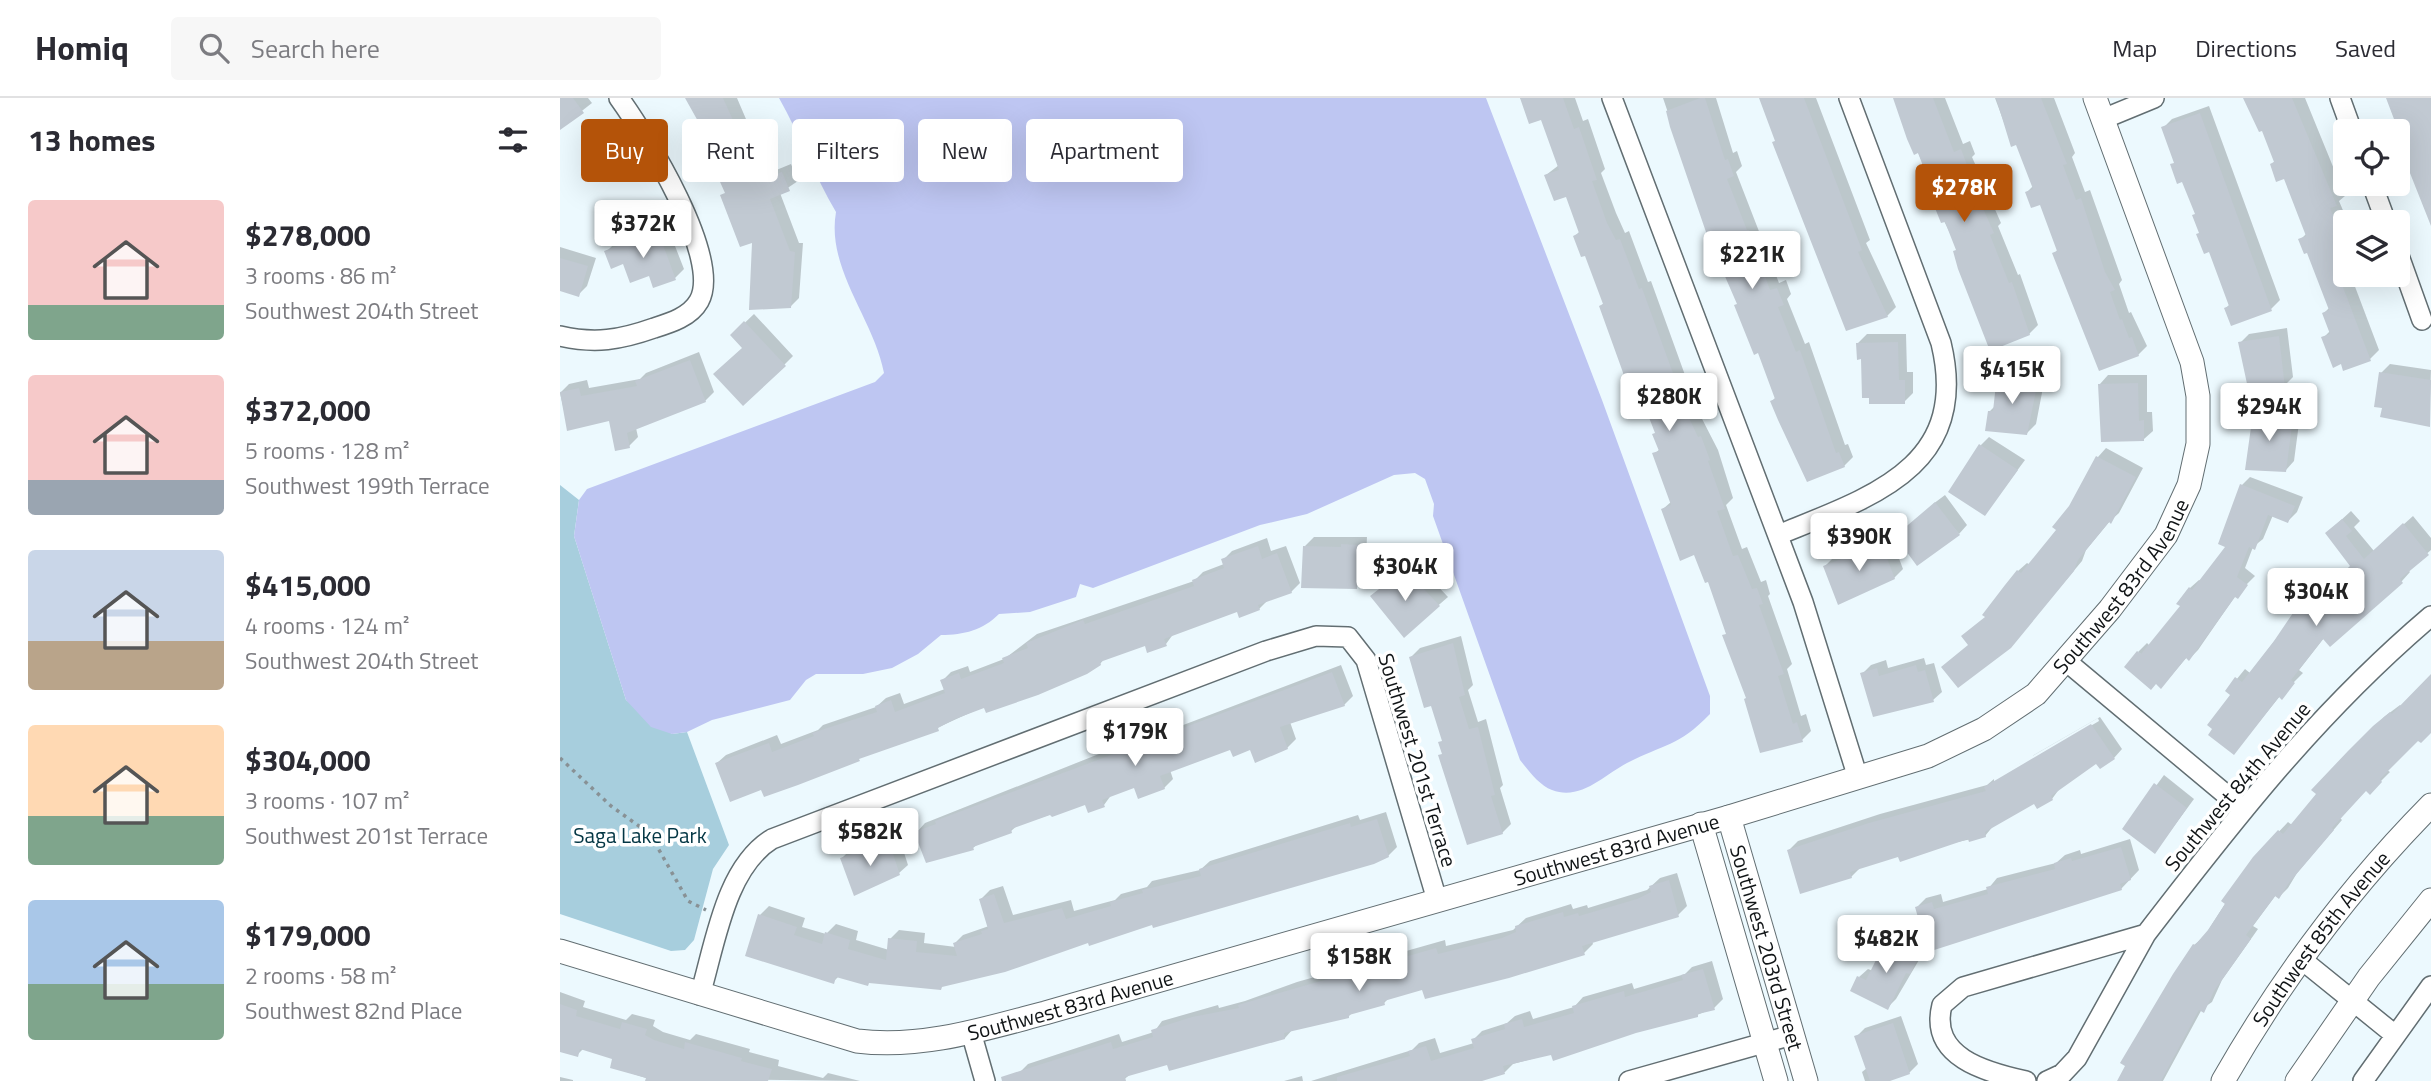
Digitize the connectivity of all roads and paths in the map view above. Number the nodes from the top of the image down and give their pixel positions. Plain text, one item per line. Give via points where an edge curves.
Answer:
1 (619, 98) edge
2 (1612, 98) edge
3 (1849, 98) edge
4 (2154, 98) edge
5 (2340, 98) edge
6 (2099, 108) edge
7 (2348, 119) edge
8 (2410, 286) edge
9 (2422, 320) dead end
10 (560, 336) edge
11 (1778, 536) junction
12 (2431, 616) edge
13 (2066, 661) junction
14 (560, 758) edge
15 (1858, 778) junction
16 (2431, 805) edge
17 (2242, 808) junction
18 (1729, 817) junction
19 (1701, 824) junction
20 (1437, 900) junction
21 (2431, 900) edge
22 (723, 920) junction
23 (2146, 934) junction
24 (560, 951) edge
25 (2301, 959) junction
26 (2431, 986) edge
27 (700, 995) junction
28 (2351, 1001) junction
29 (971, 1032) junction
30 (1792, 1035) junction
31 (2395, 1035) junction
32 (1765, 1042) junction
33 (985, 1081) edge
34 (1629, 1081) edge
35 (1776, 1081) edge
36 (1806, 1081) edge
37 (2026, 1081) edge
38 (2047, 1081) edge
39 (2223, 1081) edge
40 (2297, 1081) edge
41 (2362, 1081) edge

1 - 10 street via 655,153 679,204 704,266 704,290 689,312 634,335 601,342
2 - 11 street
3 - 11 street via 1941,343 1946,408 1930,445 1893,484
4 - 6 street
5 - 7 street
6 - 13 street, Southwest 83rd Avenue via 2189,352 2198,396 2199,433 2189,485 2166,535
8 - 9 street
11 - 15 street
12 - 17 street, Southwest 84th Avenue via 2316,724
13 - 15 street, Southwest 83rd Avenue via 2036,694 1976,733 1928,756
13 - 17 street
14 - 22 path via 611,806 650,834 688,901
15 - 18 street, Southwest 83rd Avenue
16 - 25 street, Southwest 85th Avenue via 2368,874
17 - 23 street, Southwest 84th Avenue
18 - 19 street, Southwest 83rd Avenue
18 - 30 street, Southwest 203rd Street
19 - 20 street, Southwest 83rd Avenue
19 - 32 street, Southwest 203rd Street
20 - 22 street, Southwest 201st Terrace via 1362,652 1348,637 1316,636 772,839 742,866
20 - 29 street, Southwest 83rd Avenue
21 - 28 street
22 - 27 street
23 - 37 street via 1963,987 1942,1005 1940,1029 1950,1050 1966,1062
23 - 38 street, Southwest 84th Avenue via 2077,1058 2063,1074
24 - 27 street, Southwest 83rd Avenue
25 - 28 street
25 - 39 street, Southwest 85th Avenue
26 - 31 street
27 - 29 street, Southwest 83rd Avenue via 857,1041 915,1042
28 - 31 street
28 - 40 street
29 - 33 street
30 - 32 street
30 - 36 street, Southwest 203rd Street
31 - 41 street
32 - 34 street
32 - 35 street, Southwest 203rd Street

